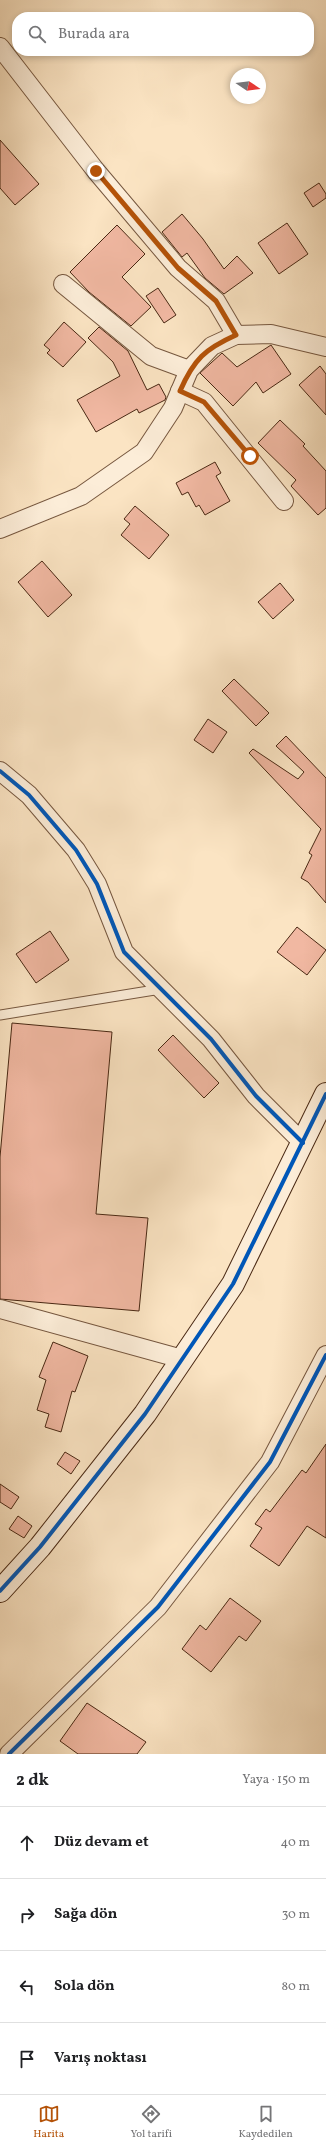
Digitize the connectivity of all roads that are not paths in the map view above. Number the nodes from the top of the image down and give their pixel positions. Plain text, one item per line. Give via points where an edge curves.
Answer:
1 (0, 47) edge
2 (63, 284) dead end
3 (236, 335) junction
4 (326, 347) edge
5 (189, 370) junction
6 (180, 391) junction
7 (284, 501) dead end
8 (0, 530) edge
9 (0, 771) edge
10 (162, 990) junction
11 (0, 1016) edge
12 (326, 1094) edge
13 (303, 1143) junction
14 (0, 1309) edge
15 (326, 1355) edge
16 (182, 1359) junction
17 (0, 1591) edge
18 (9, 1754) edge

1 - 3 street via 96,171 178,268 216,301
2 - 5 street via 150,356
3 - 4 street via 271,334
3 - 5 street via 212,346
5 - 6 street
6 - 7 street via 204,402
6 - 8 street via 173,408 144,452 81,496
9 - 10 street via 28,795 76,850 97,884 124,952
10 - 11 lane
10 - 13 street via 211,1039 256,1096
12 - 13 street
13 - 16 street via 233,1284
14 - 16 street
15 - 18 street via 270,1462 158,1607
16 - 17 street via 145,1414 40,1547

